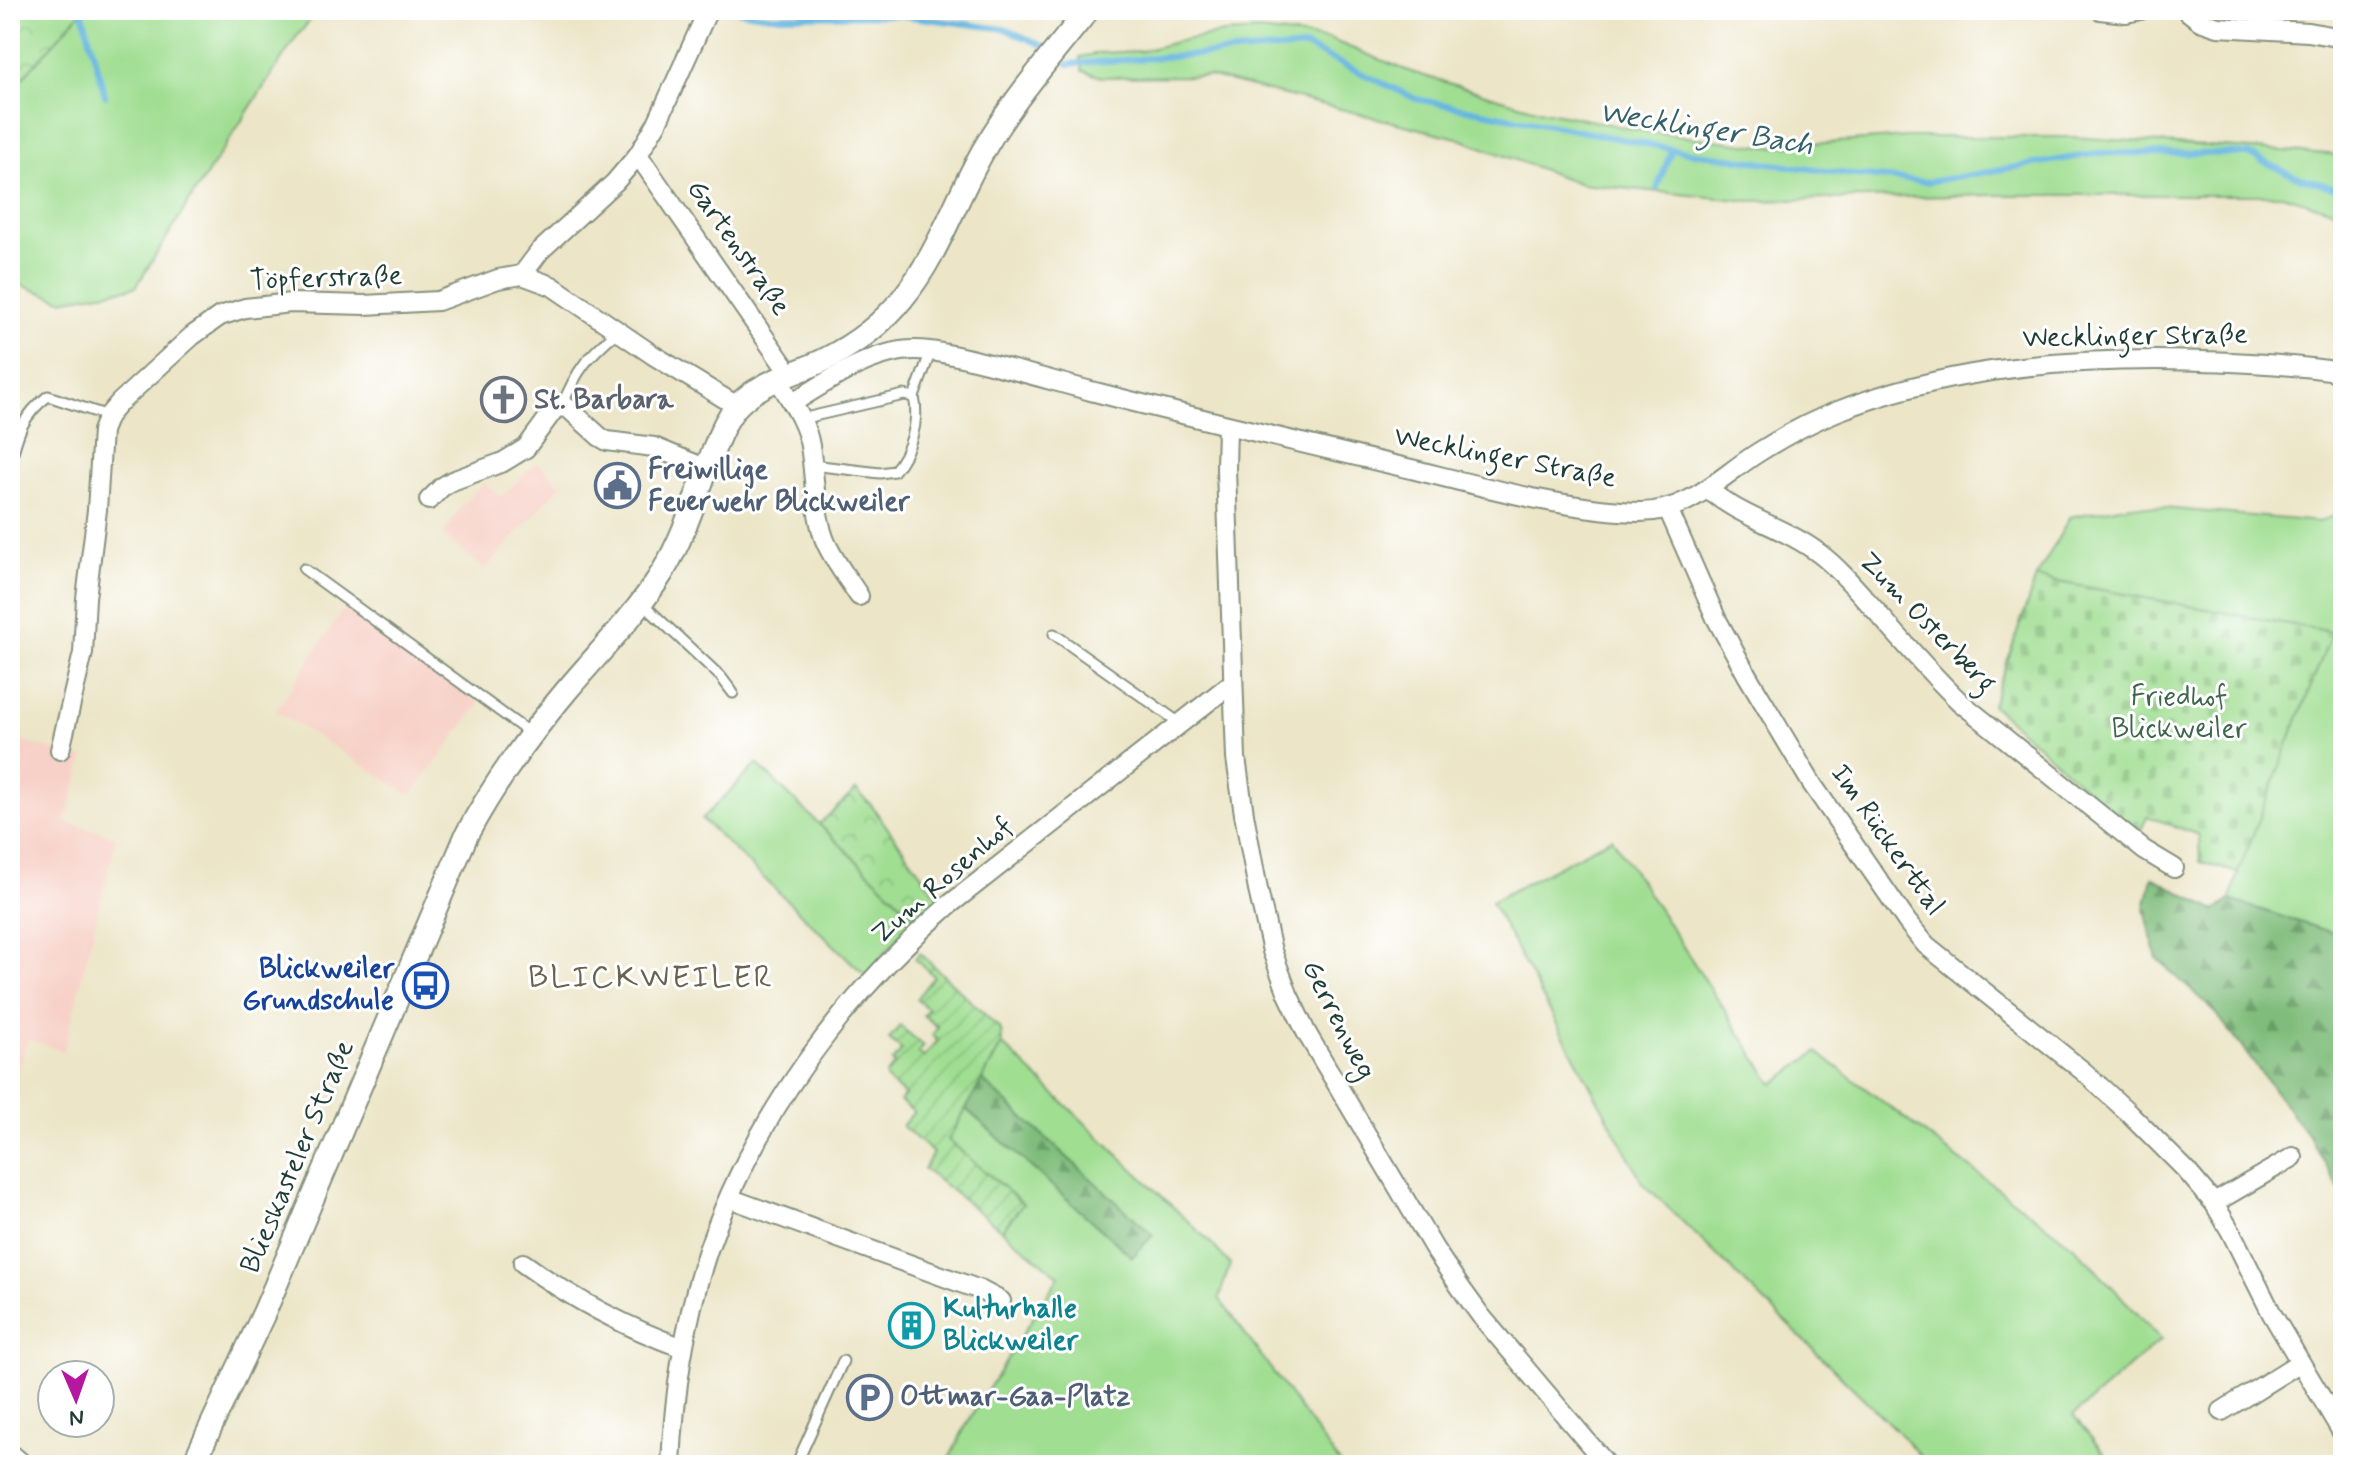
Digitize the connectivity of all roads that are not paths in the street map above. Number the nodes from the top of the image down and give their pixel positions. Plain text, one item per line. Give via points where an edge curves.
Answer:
1 (1088, 10) edge
2 (2100, 10) edge
3 (2141, 10) edge
4 (2186, 10) edge
5 (706, 15) edge
6 (2343, 38) edge
7 (638, 155) junction
8 (522, 275) junction
9 (618, 331) junction
10 (931, 351) junction
11 (2343, 372) edge
12 (784, 377) junction
13 (914, 397) junction
14 (562, 406) junction
15 (737, 406) junction
16 (797, 411) junction
17 (108, 416) junction
18 (1227, 426) junction
19 (10, 464) edge
20 (812, 465) junction
21 (707, 469) junction
22 (1708, 489) junction
23 (429, 500) dead end
24 (1668, 509) junction
25 (304, 569) dead end
26 (859, 596) dead end
27 (642, 603) junction
28 (1054, 634) dead end
29 (1232, 683) junction
30 (733, 693) dead end
31 (1181, 724) junction
32 (531, 734) junction
33 (60, 750) dead end
34 (2174, 868) dead end
35 (2293, 1157) dead end
36 (729, 1198) junction
37 (2214, 1203) junction
38 (523, 1263) dead end
39 (1001, 1301) dead end
40 (683, 1348) junction
41 (843, 1361) dead end
42 (2299, 1363) junction
43 (2222, 1411) dead end
44 (2343, 1434) edge
45 (10, 1453) edge
46 (24, 1465) edge
47 (193, 1465) edge
48 (671, 1465) edge
49 (796, 1465) edge
50 (1607, 1465) edge

1 - 12 street, Blieskasteler Straße via 987,145 939,245 900,301 855,342
2 - 3 street
4 - 6 street via 2218,27
5 - 7 street
7 - 8 street
7 - 12 street, Gartenstraße
8 - 9 street via 552,286
8 - 17 street, Töpferstraße via 417,304 291,303 220,316
9 - 14 lane via 573,378
9 - 15 street
10 - 13 lane
10 - 16 street, Wecklinger Straße via 901,351 851,368
10 - 18 street, Wecklinger Straße
11 - 22 street, Wecklinger Straße via 2236,361 2135,360 2007,367 1955,376 1836,412 1755,454
12 - 15 street, Blieskasteler Straße
12 - 16 street, Gartenstraße
13 - 16 lane
13 - 20 lane via 915,425 905,457 894,471
14 - 21 street via 607,441 654,447
14 - 23 street via 526,448 452,481
15 - 21 street, Blieskasteler Straße
16 - 20 street, Gartenstraße
17 - 19 lane via 48,396 31,409
17 - 33 street via 102,431 83,653
18 - 24 street, Wecklinger Straße via 1519,495 1640,512
18 - 29 street, Gerrenweg
20 - 26 street, Gartenstraße via 824,537
21 - 27 street, Blieskasteler Straße via 681,537
22 - 24 street, Wecklinger Straße
22 - 34 street, Zum Osterberg via 1731,507 1819,553 1960,702 2144,850
24 - 37 street, Im Rückerttal via 1747,675 1812,784 1908,923 1926,945 2129,1113
25 - 32 lane
27 - 30 lane
27 - 32 street, Blieskasteler Straße
28 - 31 lane
29 - 31 street, Zum Rosenhof
29 - 50 street, Gerrenweg via 1236,758 1258,890 1272,951 1306,1032 1460,1287
31 - 36 street, Zum Rosenhof via 909,939 801,1071
32 - 47 street, Blieskasteler Straße via 467,834 264,1313
35 - 37 street
36 - 39 street
36 - 40 street, Zum Rosenhof via 708,1250
37 - 42 street, Im Rückerttal
38 - 40 street via 603,1314
40 - 48 street, Zum Rosenhof
41 - 49 lane
42 - 43 street
42 - 44 street, Im Rückerttal
45 - 46 street

